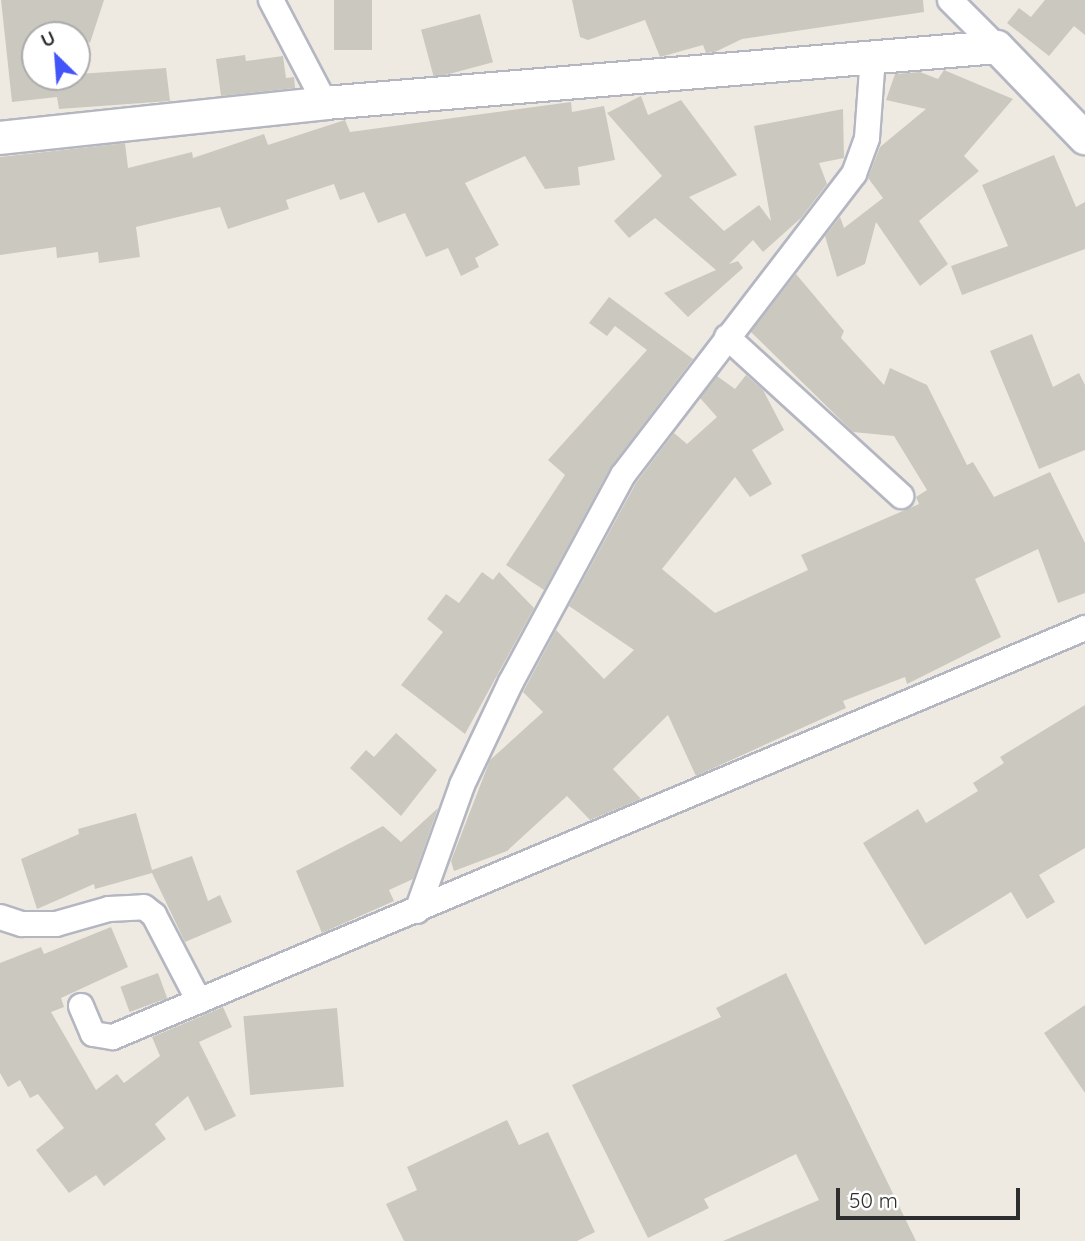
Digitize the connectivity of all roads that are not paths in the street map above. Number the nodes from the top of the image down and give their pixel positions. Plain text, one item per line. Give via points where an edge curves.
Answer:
1 (271, 0) edge
2 (950, 0) edge
3 (997, 47) junction
4 (873, 57) junction
5 (325, 103) junction
6 (0, 138) edge
7 (1085, 138) edge
8 (727, 337) junction
9 (901, 496) dead end
10 (1085, 628) edge
11 (417, 911) junction
12 (0, 917) edge
13 (199, 1001) junction
14 (81, 1006) dead end

1 - 5 street
2 - 3 street
3 - 4 street
3 - 7 street
4 - 5 street
4 - 8 street via 867,138 854,174
5 - 6 street
8 - 9 street
8 - 11 street via 623,475 567,570 463,785
10 - 11 street
11 - 13 street
12 - 13 street via 22,924 56,924 110,909 144,907 154,915
13 - 14 street via 103,1039 93,1034

